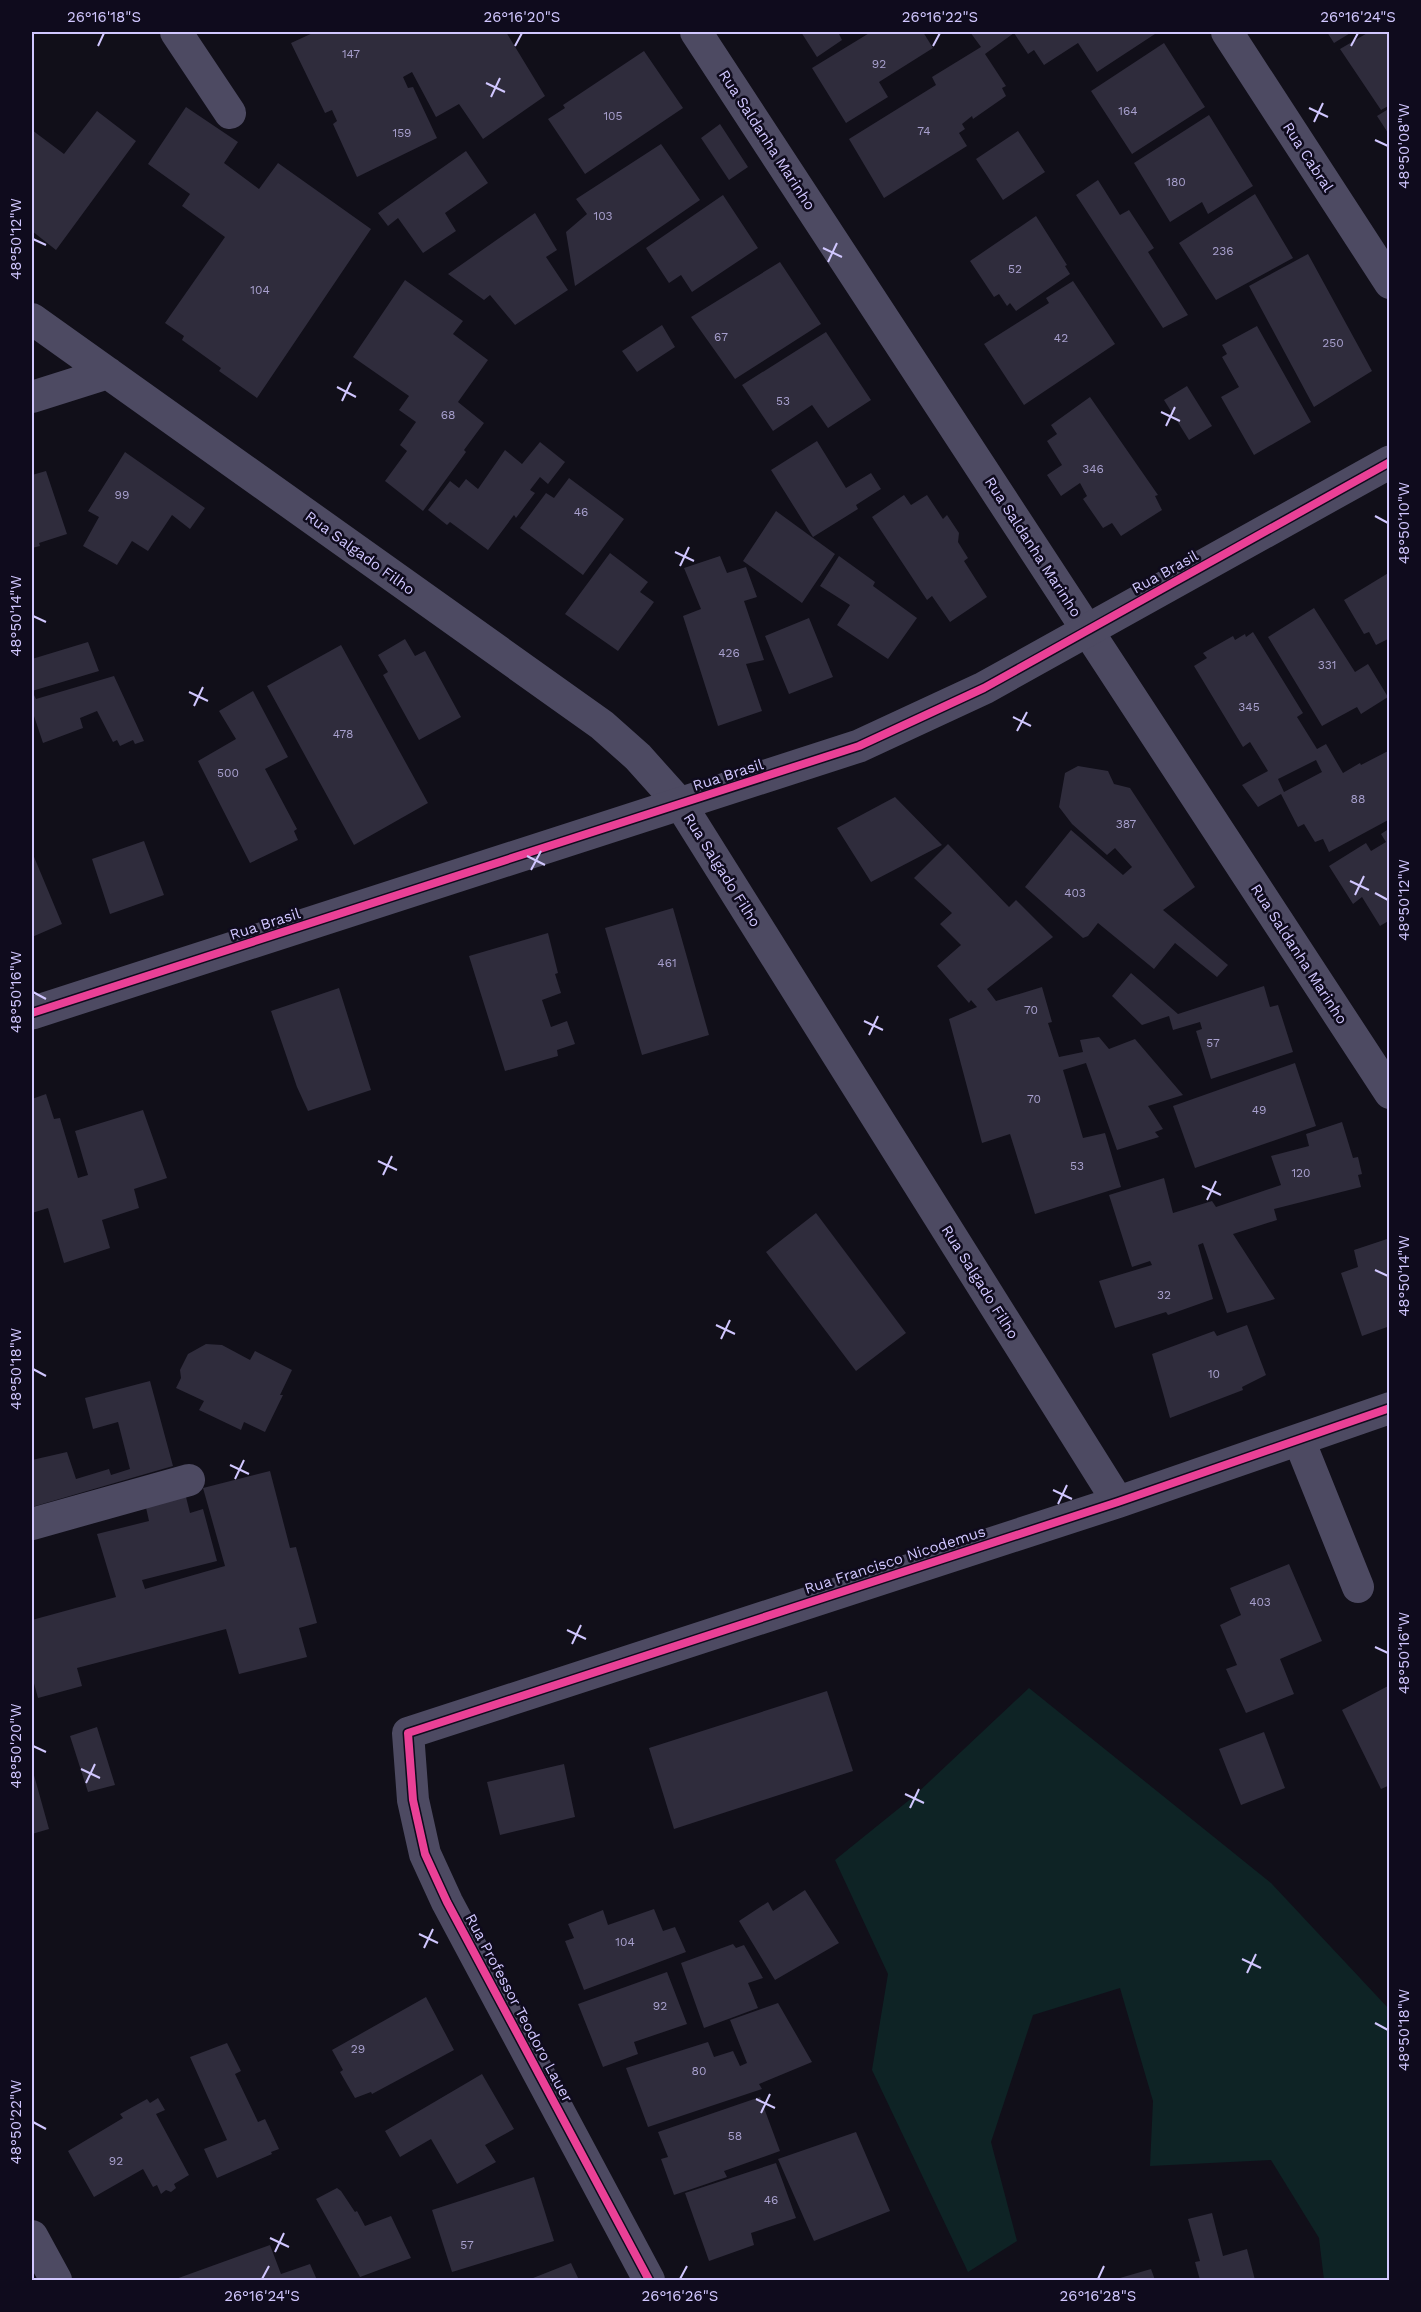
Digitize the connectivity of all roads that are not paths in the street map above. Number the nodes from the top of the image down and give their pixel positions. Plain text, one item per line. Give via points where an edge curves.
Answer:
1 (176, 32) edge
2 (696, 32) edge
3 (1227, 32) edge
4 (230, 113) dead end
5 (1389, 283) edge
6 (32, 319) edge
7 (108, 373) junction
8 (32, 397) edge
9 (1389, 462) edge
10 (1088, 631) junction
11 (681, 805) junction
12 (32, 1013) edge
13 (1389, 1093) edge
14 (1389, 1408) edge
15 (1299, 1440) junction
16 (189, 1480) dead end
17 (1118, 1502) junction
18 (32, 1524) edge
19 (1358, 1587) dead end
20 (408, 1733) joint
21 (32, 2236) edge
22 (56, 2280) edge
23 (650, 2280) edge

1 - 4 street
2 - 10 street, Rua Saldanha Marinho
3 - 5 street, Rua Cabral
6 - 7 street, Rua Salgado Filho
7 - 8 street
7 - 11 street, Rua Salgado Filho via 602,725 638,757
9 - 10 street, Rua Brasil
10 - 11 street, Rua Brasil via 984,688 859,746
10 - 13 street, Rua Saldanha Marinho
11 - 12 street, Rua Brasil
11 - 17 street, Rua Salgado Filho
14 - 15 street, Rua Francisco Nicodemus
15 - 17 street, Rua Francisco Nicodemus
15 - 19 street
16 - 18 street
17 - 20 street, Rua Francisco Nicodemus
20 - 23 street, Rua Professor Teodoro Lauer via 413,1800 425,1854
21 - 22 street

